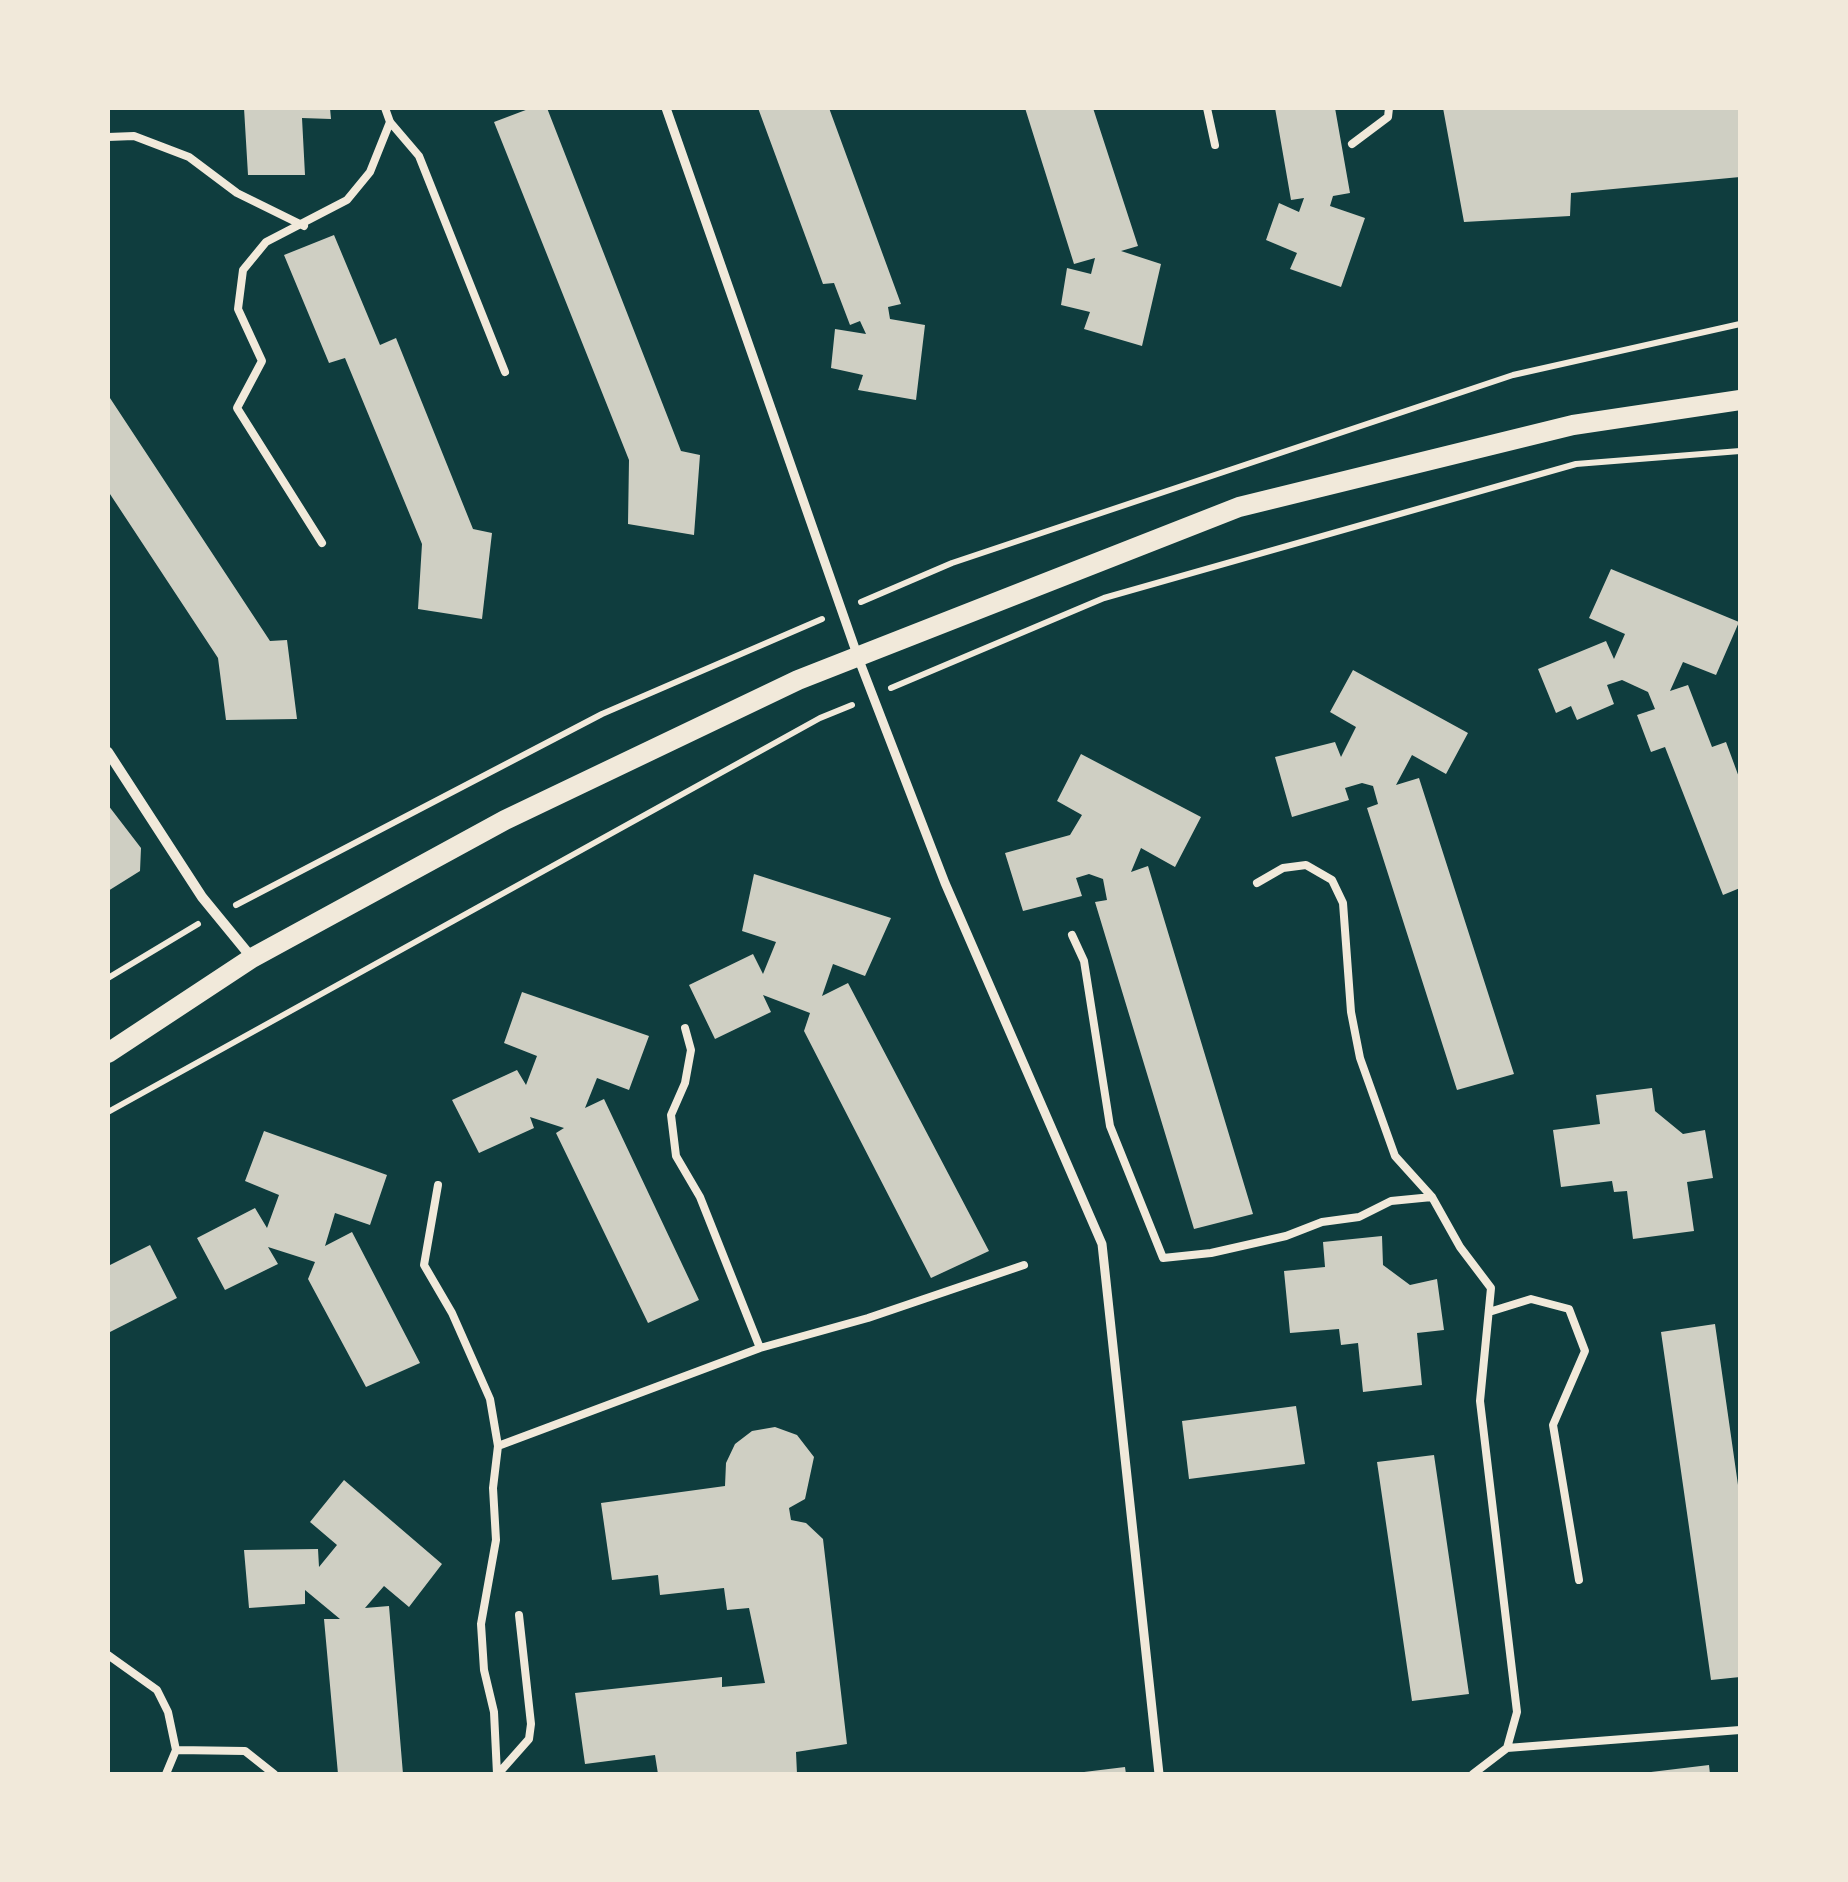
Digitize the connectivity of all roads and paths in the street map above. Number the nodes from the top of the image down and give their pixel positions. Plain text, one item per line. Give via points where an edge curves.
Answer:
1 (385, 108) edge
2 (666, 108) edge
3 (1207, 108) edge
4 (1389, 108) edge
5 (390, 122) junction
6 (108, 137) edge
7 (1352, 144) dead end
8 (1215, 145) dead end
9 (304, 226) junction
10 (505, 372) dead end
11 (1740, 400) edge
12 (322, 544) dead end
13 (108, 752) edge
14 (1257, 882) dead end
15 (1072, 935) dead end
16 (252, 958) junction
17 (685, 1028) dead end
18 (108, 1052) edge
19 (438, 1185) dead end
20 (1432, 1198) junction
21 (1024, 1265) dead end
22 (1489, 1312) junction
23 (760, 1348) junction
24 (498, 1446) junction
25 (1578, 1580) dead end
26 (519, 1615) dead end
27 (108, 1655) edge
28 (1740, 1730) edge
29 (1507, 1748) junction
30 (176, 1750) junction
31 (166, 1774) edge
32 (274, 1774) edge
33 (497, 1774) edge
34 (1159, 1774) edge
35 (1473, 1774) edge

1 - 5 lane
2 - 34 street via 859,660 945,883 1102,1244
3 - 8 lane
4 - 7 lane via 1388,117
5 - 9 lane via 370,172 347,200
5 - 10 lane via 418,156
6 - 9 lane via 134,136 189,158 237,194
9 - 12 lane via 266,242 243,270 238,309 262,361 237,408
11 - 16 main road via 1573,425 1240,507 798,680 505,820
13 - 16 street via 202,898
14 - 20 lane via 1306,865 1332,880 1343,903 1360,1058 1395,1156
15 - 20 lane via 1084,961 1110,1126 1163,1258 1286,1236 1359,1217 1391,1201
16 - 18 main road
17 - 23 lane via 691,1050 671,1115 676,1156 700,1196
19 - 24 lane via 424,1265 490,1399
20 - 22 lane via 1491,1288
21 - 23 lane
22 - 25 lane via 1532,1299 1569,1309 1585,1351 1553,1425
22 - 29 lane via 1480,1400 1518,1712
23 - 24 lane
24 - 33 lane via 496,1540 482,1624
26 - 33 lane via 529,1740
27 - 30 lane via 157,1690
28 - 29 lane
29 - 35 lane
30 - 31 lane
30 - 32 lane via 244,1751

